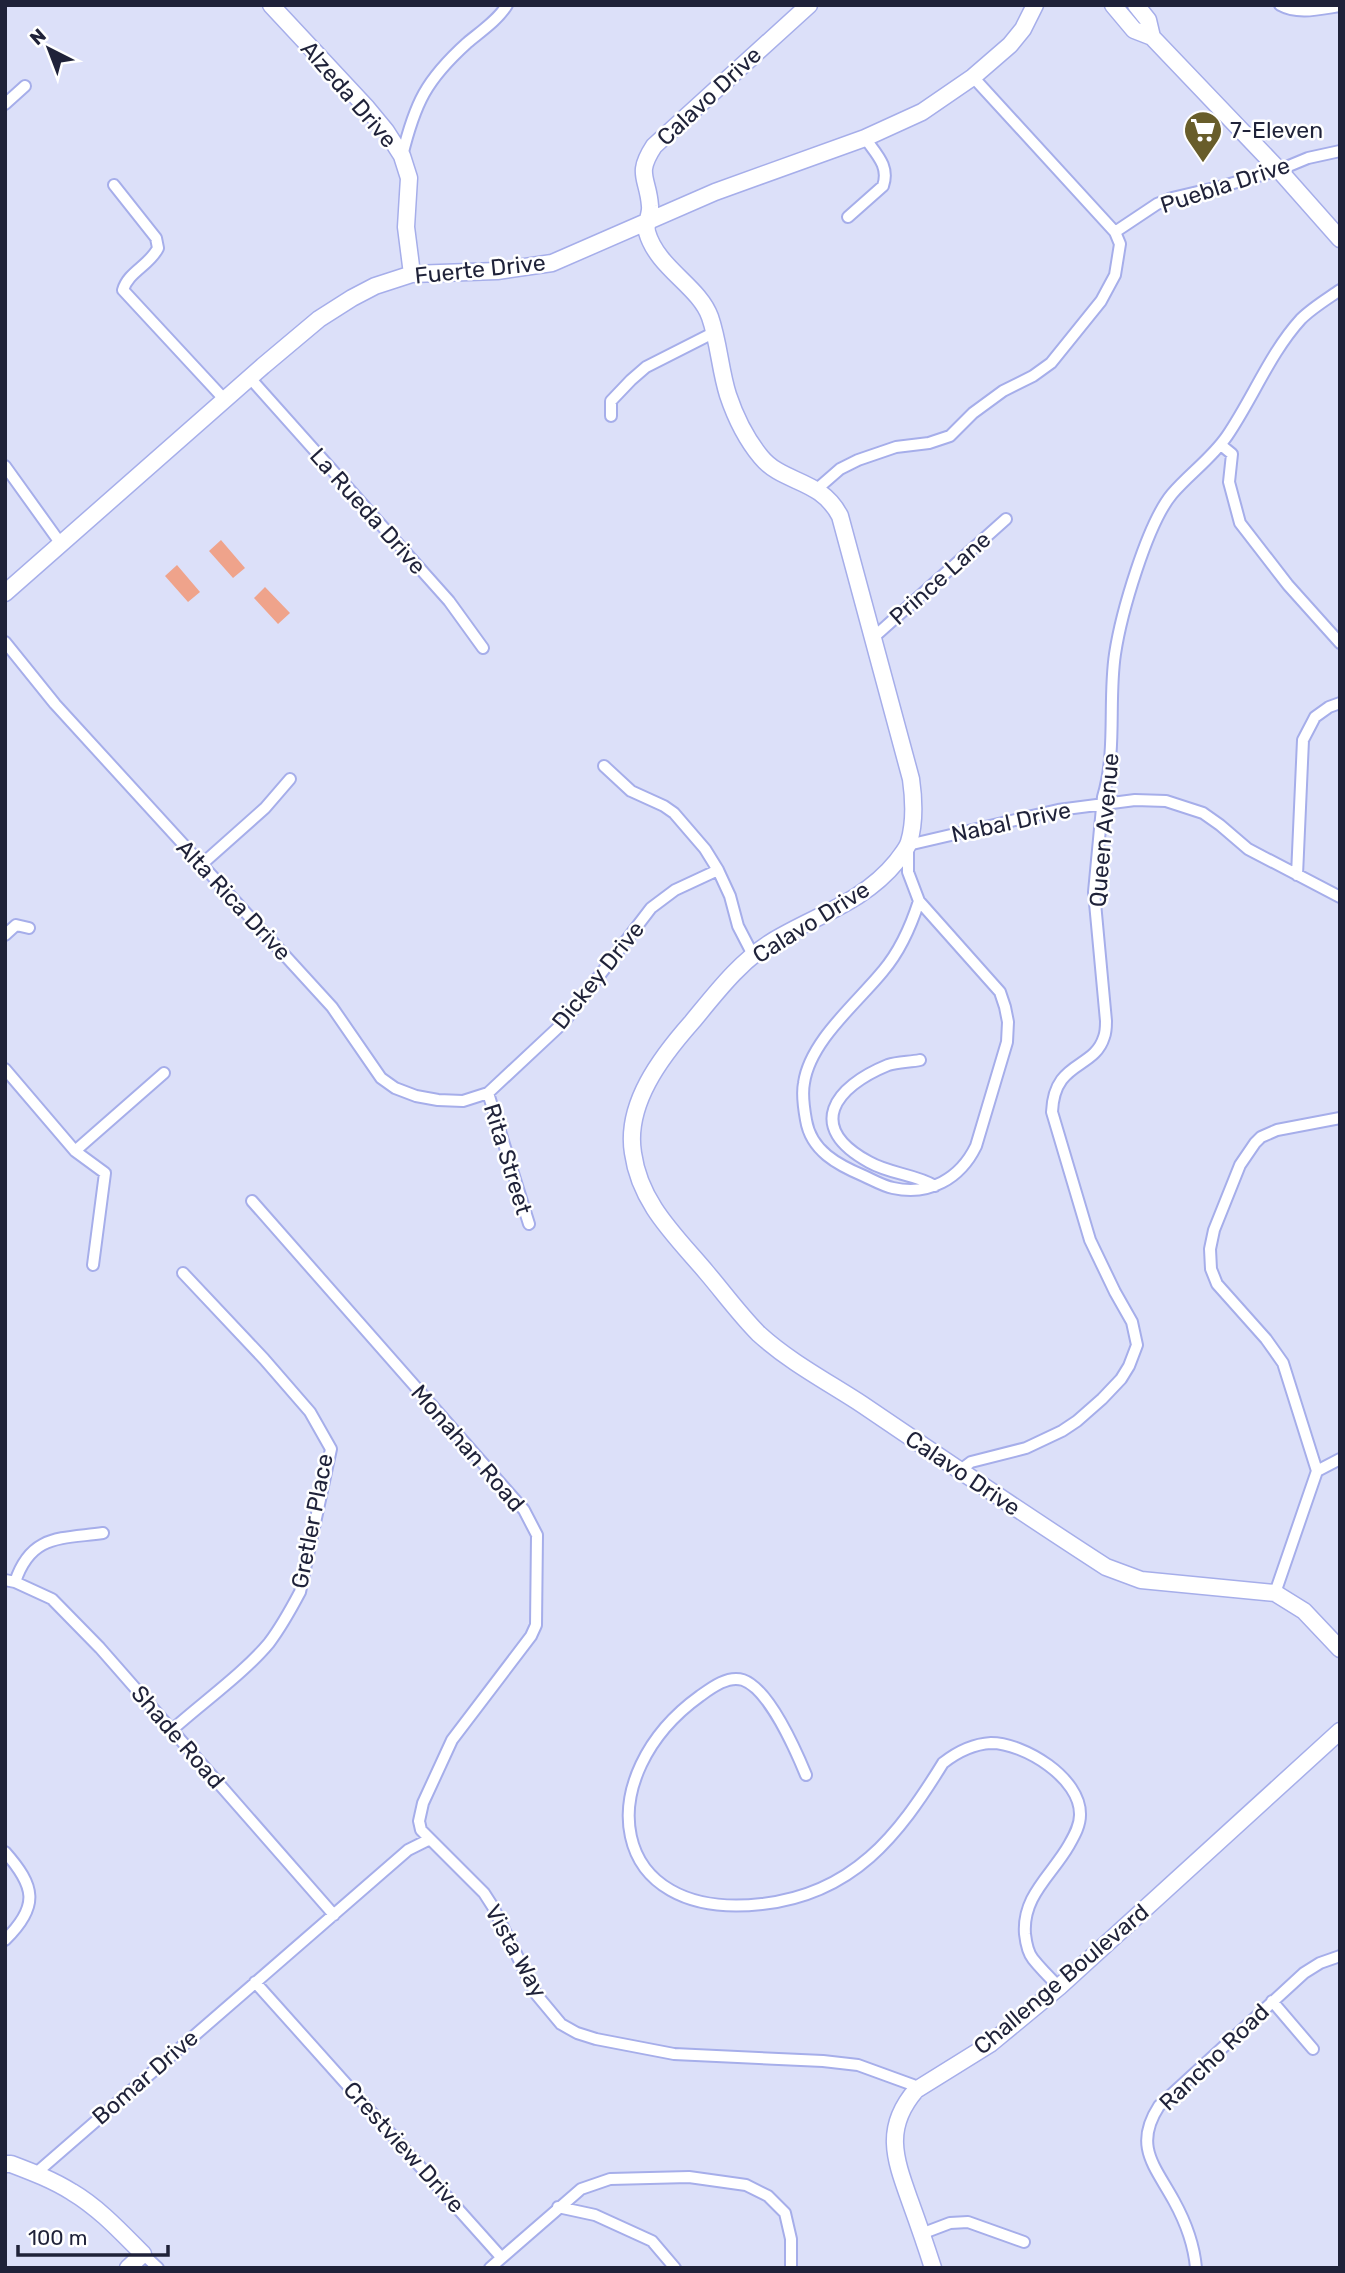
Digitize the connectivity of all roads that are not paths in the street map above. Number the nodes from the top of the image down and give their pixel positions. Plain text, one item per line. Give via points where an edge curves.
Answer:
1 (271, 5) edge
2 (507, 5) edge
3 (809, 5) edge
4 (1035, 5) edge
5 (1113, 5) edge
6 (1136, 5) edge
7 (1280, 5) edge
8 (1340, 6) edge
9 (1152, 37) junction
10 (973, 78) junction
11 (25, 86) dead end
12 (5, 104) edge
13 (864, 138) junction
14 (1340, 151) edge
15 (402, 156) junction
16 (1279, 170) junction
17 (114, 185) dead end
18 (848, 217) dead end
19 (649, 220) junction
20 (1115, 232) junction
21 (1340, 239) edge
22 (412, 274) junction
23 (1340, 290) edge
24 (715, 332) junction
25 (250, 377) junction
26 (225, 400) junction
27 (611, 416) dead end
28 (1220, 445) junction
29 (5, 466) edge
30 (817, 489) junction
31 (1006, 519) dead end
32 (61, 544) junction
33 (5, 593) edge
34 (874, 637) junction
35 (5, 642) edge
36 (1340, 643) edge
37 (482, 648) dead end
38 (1340, 703) edge
39 (604, 766) dead end
40 (290, 779) dead end
41 (1102, 803) junction
42 (908, 845) junction
43 (201, 865) junction
44 (718, 870) junction
45 (1297, 875) junction
46 (1340, 897) edge
47 (919, 901) junction
48 (29, 928) dead end
49 (5, 935) edge
50 (752, 955) junction
51 (920, 1060) dead end
52 (5, 1069) edge
53 (164, 1073) dead end
54 (488, 1093) junction
55 (1340, 1118) edge
56 (75, 1151) junction
57 (935, 1186) junction
58 (252, 1201) dead end
59 (529, 1224) dead end
60 (93, 1265) dead end
61 (183, 1273) dead end
62 (1340, 1459) edge
63 (959, 1471) junction
64 (1317, 1471) junction
65 (103, 1534) dead end
66 (10, 1581) edge
67 (1275, 1593) junction
68 (1340, 1649) edge
69 (172, 1730) junction
70 (1340, 1731) edge
71 (806, 1775) dead end
72 (430, 1839) junction
73 (5, 1852) edge
74 (334, 1915) junction
75 (5, 1940) edge
76 (1340, 1956) edge
77 (255, 1982) junction
78 (1059, 1987) junction
79 (1272, 2001) junction
80 (1313, 2049) dead end
81 (916, 2090) junction
82 (5, 2164) edge
83 (35, 2174) junction
84 (558, 2207) junction
85 (921, 2234) junction
86 (1024, 2242) dead end
87 (143, 2254) junction
88 (501, 2257) junction
89 (128, 2268) edge
90 (158, 2268) edge
91 (491, 2268) edge
92 (674, 2268) edge
93 (791, 2268) edge
94 (933, 2268) edge
95 (1196, 2268) edge

1 - 15 street, Alzeda Drive via 367,108
2 - 15 street via 430,81 409,125
3 - 19 street, Calavo Drive via 654,146 643,177 651,207
4 - 10 street, Fuerte Drive via 1017,37
5 - 9 street via 1134,30
6 - 9 street via 1148,20
7 - 8 street via 1301,11
9 - 16 street
10 - 13 street, Fuerte Drive via 922,111
10 - 20 street
11 - 12 street
13 - 18 street via 884,166 885,181
13 - 19 street, Fuerte Drive
14 - 16 street, Puebla Drive
15 - 22 street, Alzeda Drive via 409,178 406,227
16 - 20 street, Puebla Drive via 1172,198
16 - 21 street
17 - 26 street via 156,238 158,248 125,282 123,290
19 - 22 street, Fuerte Drive via 541,266
19 - 24 street, Calavo Drive via 646,230 660,256 701,301
20 - 30 street via 1120,244 1115,275 1101,301 1051,363 993,398 950,436 859,460
22 - 25 street, Fuerte Drive via 345,302
23 - 28 street, Queen Avenue via 1303,317 1285,339
24 - 27 street via 646,367 611,401
24 - 30 street, Calavo Drive via 728,395 754,448 774,469
25 - 26 street, Fuerte Drive
25 - 37 street, La Rueda Drive via 449,601
26 - 32 street, Fuerte Drive
28 - 36 street via 1231,454 1229,482 1240,523
28 - 41 street, Queen Avenue via 1165,502 1136,572 1114,655 1112,738
29 - 32 street
30 - 34 street, Calavo Drive via 840,516
31 - 34 street, Prince Lane
32 - 33 street, Fuerte Drive
34 - 42 street, Calavo Drive via 911,779 914,800
35 - 43 street, Alta Rica Drive
38 - 45 street via 1315,718 1304,740
39 - 44 street via 631,791 674,813
40 - 43 street
41 - 42 street, Nabal Drive
41 - 45 street, Nabal Drive via 1158,801 1203,813 1248,849
41 - 63 street, Queen Avenue via 1094,892 1105,1037 1098,1050 1063,1077 1052,1112 1090,1240 1132,1322 1137,1345 1121,1379 1077,1421 1026,1448 971,1462
42 - 47 street via 908,872
42 - 50 street, Calavo Drive via 869,888
43 - 54 street, Alta Rica Drive via 331,1007 388,1083 402,1092 439,1100 463,1101
44 - 50 street
44 - 54 street, Dickey Drive via 675,890 651,908 564,1022
45 - 46 street, Nabal Drive
47 - 57 street via 1000,992 1008,1022 1007,1042 976,1146 960,1170
47 - 57 street via 896,954 814,1055 804,1082 805,1107 808,1128 820,1150 837,1165 892,1188
48 - 49 street via 16,925
50 - 63 street, Calavo Drive via 682,1032 644,1090 636,1109 632,1151 645,1195 760,1334 798,1365
51 - 57 street via 890,1064 848,1088 836,1103 833,1123 841,1141 869,1162
52 - 56 street
53 - 56 street
54 - 59 street, Rita Street
55 - 64 street via 1277,1130 1255,1143 1240,1165 1209,1255 1217,1284 1283,1363
56 - 60 street via 105,1173
58 - 72 street, Monahan Road via 524,1510 537,1535 536,1625 452,1740 419,1821
61 - 69 street, Gretler Place via 310,1412 331,1449 300,1592 258,1654
62 - 64 street
63 - 67 street, Calavo Drive via 1106,1567 1140,1580
64 - 67 street
65 - 66 street via 53,1540 37,1548
66 - 69 street, Shade Road via 52,1599
67 - 68 street, Calavo Drive via 1304,1611
69 - 74 street, Shade Road
70 - 78 street, Challenge Boulevard
71 - 78 street via 791,1738 751,1685 730,1679 714,1686 667,1723 640,1763 629,1812 639,1862 674,1894 708,1903 760,1904 803,1895 844,1876 872,1855 909,1817 950,1757 977,1745 1010,1746 1058,1772 1070,1785 1079,1807 1078,1829 1027,1909 1025,1933 1032,1958
72 - 74 street via 408,1850
72 - 81 street, Vista Way via 484,1893 536,1994 561,2024 577,2033 674,2054 858,2065
73 - 75 street via 24,1874 29,1896 27,1913
74 - 77 street
76 - 79 street, Rancho Road via 1312,1968
77 - 83 street, Bomar Drive
77 - 88 street, Crestview Drive
78 - 81 street, Challenge Boulevard via 990,2044
79 - 80 street
79 - 95 street, Rancho Road via 1159,2106 1150,2122 1150,2158 1185,2224
81 - 85 street, Challenge Boulevard via 898,2120 894,2150
82 - 83 street
83 - 87 street via 74,2193
84 - 88 street
84 - 92 street via 595,2215 652,2241
84 - 93 street via 582,2189 610,2179 689,2177 746,2185 768,2196 785,2213
85 - 86 street via 968,2222
85 - 94 street, Challenge Boulevard
87 - 89 street
87 - 90 street
88 - 91 street

